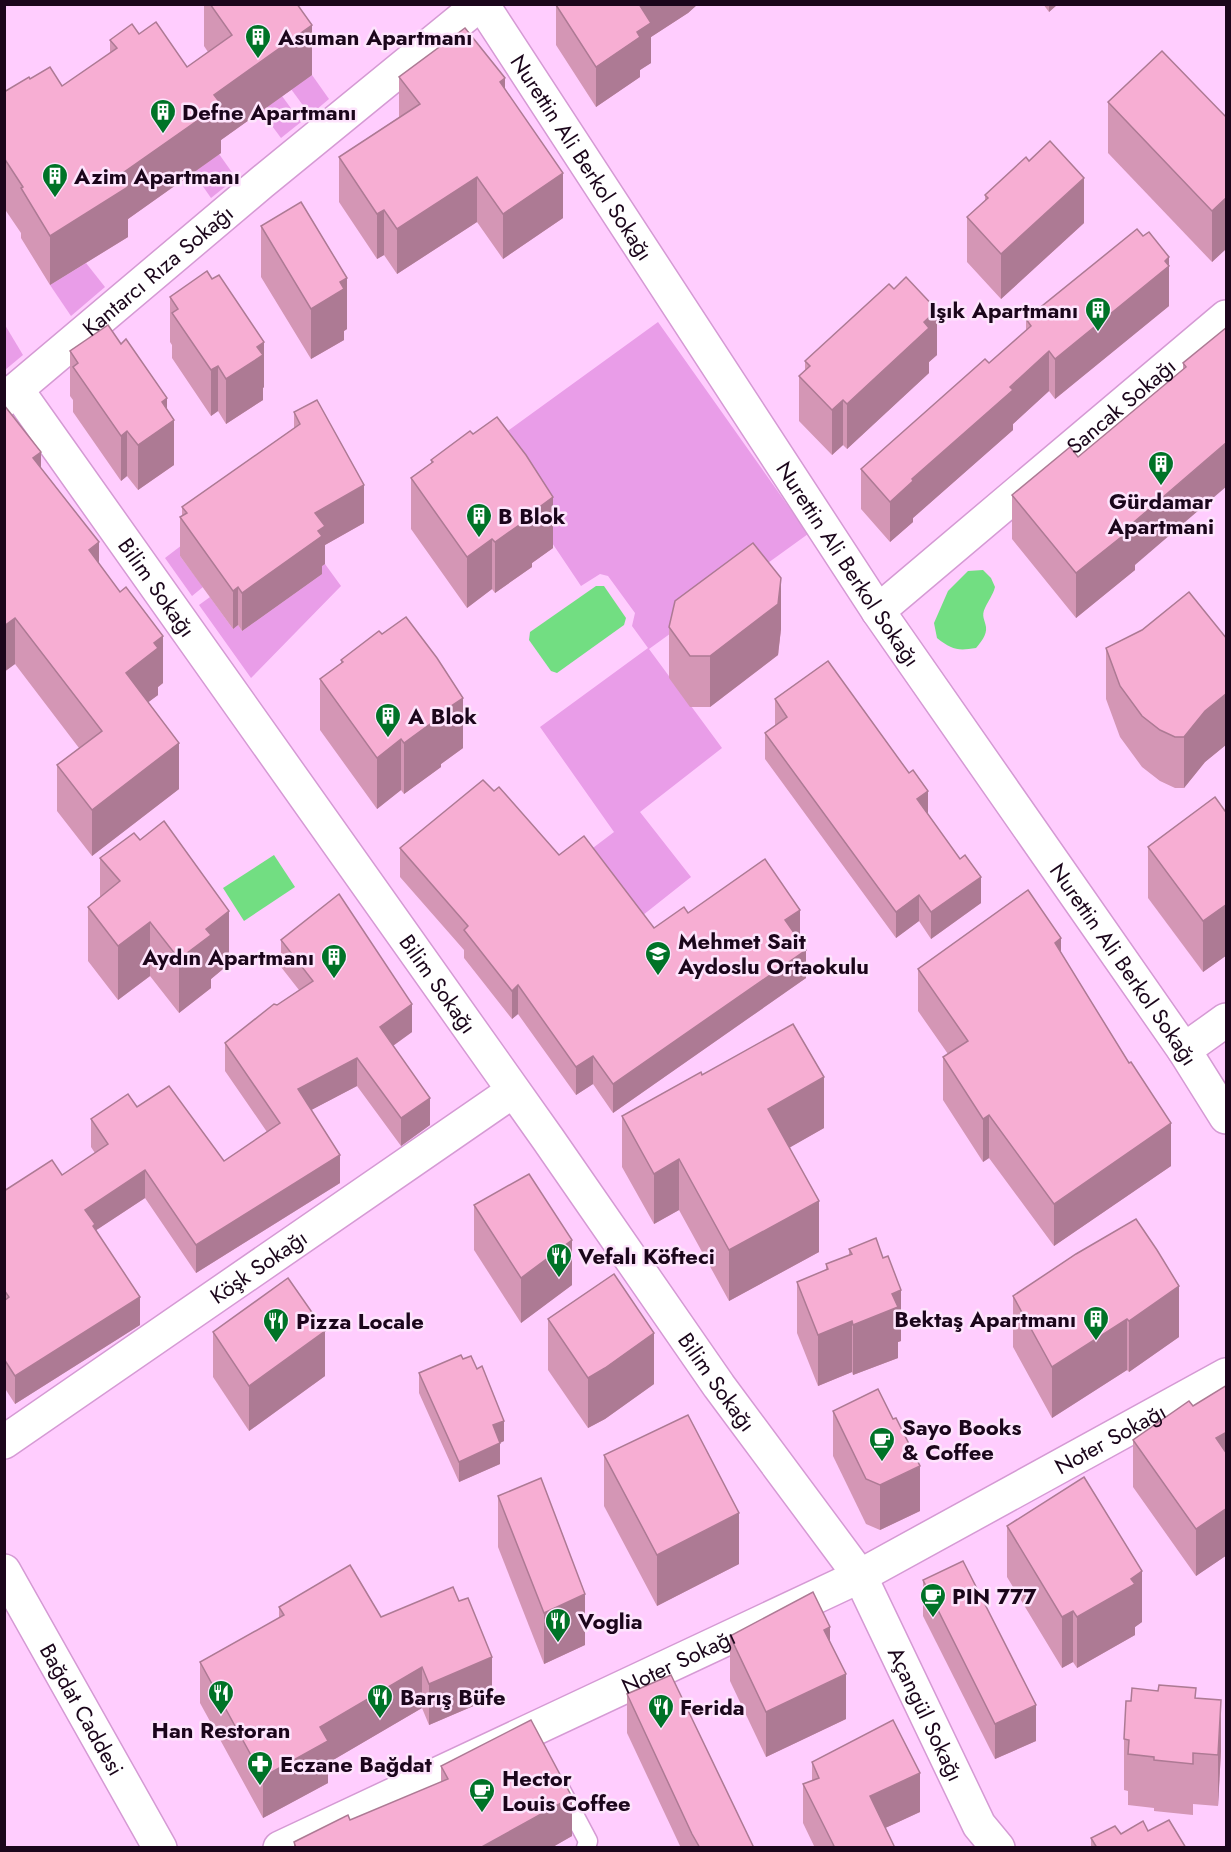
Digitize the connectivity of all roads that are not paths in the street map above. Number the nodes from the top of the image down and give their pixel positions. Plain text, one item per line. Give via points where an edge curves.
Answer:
1 (481, 4) edge
2 (1227, 317) edge
3 (10, 395) edge
4 (878, 611) junction
5 (1227, 1020) edge
6 (1184, 1050) junction
7 (513, 1091) junction
8 (1227, 1117) edge
9 (1227, 1375) edge
10 (4, 1442) edge
11 (4, 1571) edge
12 (860, 1576) junction
13 (551, 1771) edge
14 (160, 1848) edge
15 (280, 1848) edge
16 (586, 1848) edge
17 (998, 1848) edge

1 - 3 street, Kantarcı Rıza Sokağı
1 - 4 street, Nurettin Ali Berkol Sokağı
2 - 4 street, Sancak Sokağı
3 - 7 street, Bilim Sokağı
4 - 6 street, Nurettin Ali Berkol Sokağı
5 - 6 street
6 - 8 street, Nurettin Ali Berkol Sokağı
7 - 10 street, Köşk Sokağı
7 - 12 street, Bilim Sokağı via 719,1386
9 - 12 street, Noter Sokağı
11 - 14 street, Bağdat Caddesi
12 - 15 street, Noter Sokağı via 534,1741
12 - 17 street, Açangül Sokağı via 979,1825
13 - 16 lane via 588,1840

